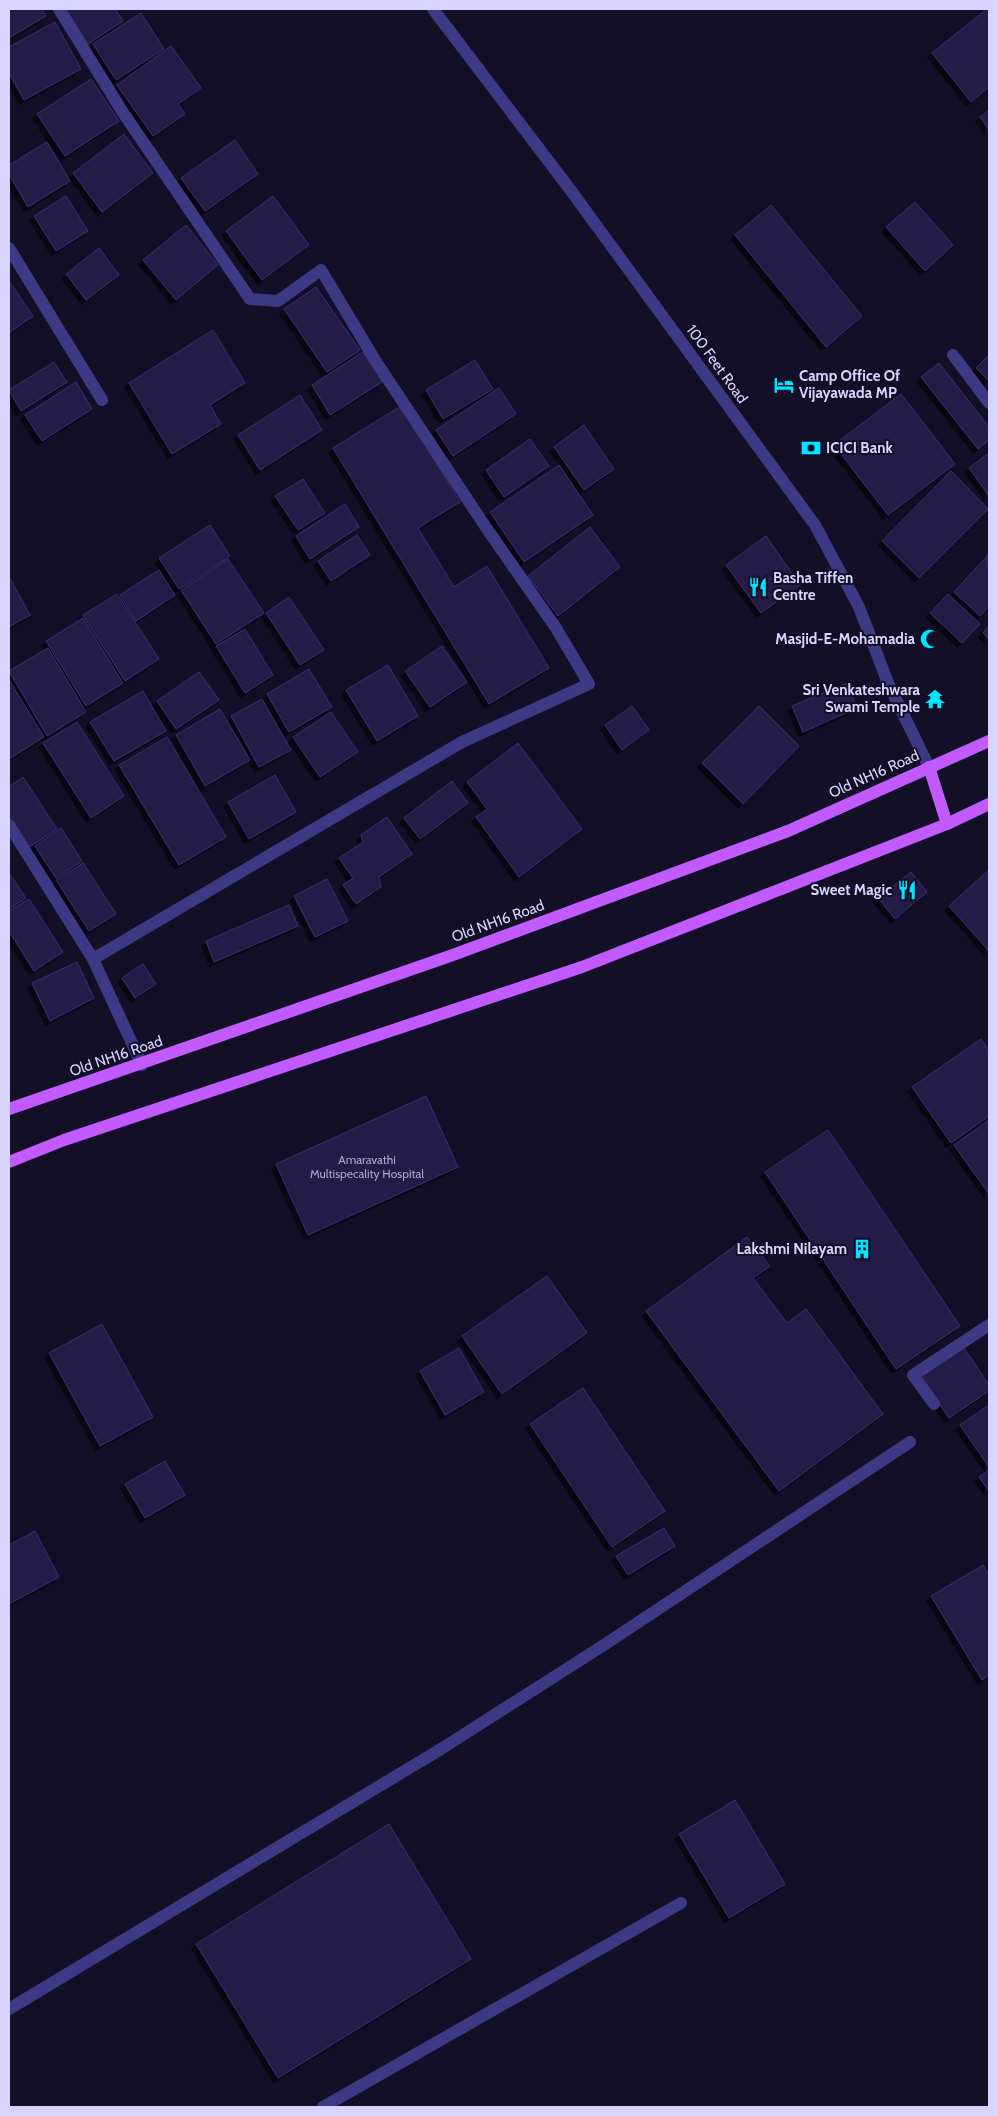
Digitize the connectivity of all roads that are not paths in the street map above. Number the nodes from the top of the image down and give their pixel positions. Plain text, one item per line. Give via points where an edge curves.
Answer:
1 (59, 9) edge
2 (433, 9) edge
3 (9, 248) edge
4 (953, 355) dead end
5 (102, 400) dead end
6 (989, 403) edge
7 (989, 741) edge
8 (930, 767) junction
9 (989, 804) edge
10 (947, 824) junction
11 (9, 827) edge
12 (93, 959) junction
13 (142, 1065) junction
14 (9, 1109) edge
15 (9, 1162) edge
16 (989, 1325) edge
17 (934, 1404) dead end
18 (910, 1442) dead end
19 (681, 1903) dead end
20 (9, 2009) edge
21 (323, 2107) edge

1 - 12 street via 122,111 250,299 278,301 321,270 375,360 556,628 588,684 462,742
2 - 8 street, 100 Feet Road via 569,188 814,525 859,607 888,683
3 - 5 street
4 - 6 street
7 - 8 main road, Old NH16 Road
8 - 10 main road
8 - 13 main road, Old NH16 Road via 788,831
9 - 10 main road
10 - 15 main road via 582,967 64,1140
11 - 12 street
12 - 13 street
13 - 14 main road, Old NH16 Road
16 - 17 street via 913,1374
18 - 20 street via 441,1749
19 - 21 street

